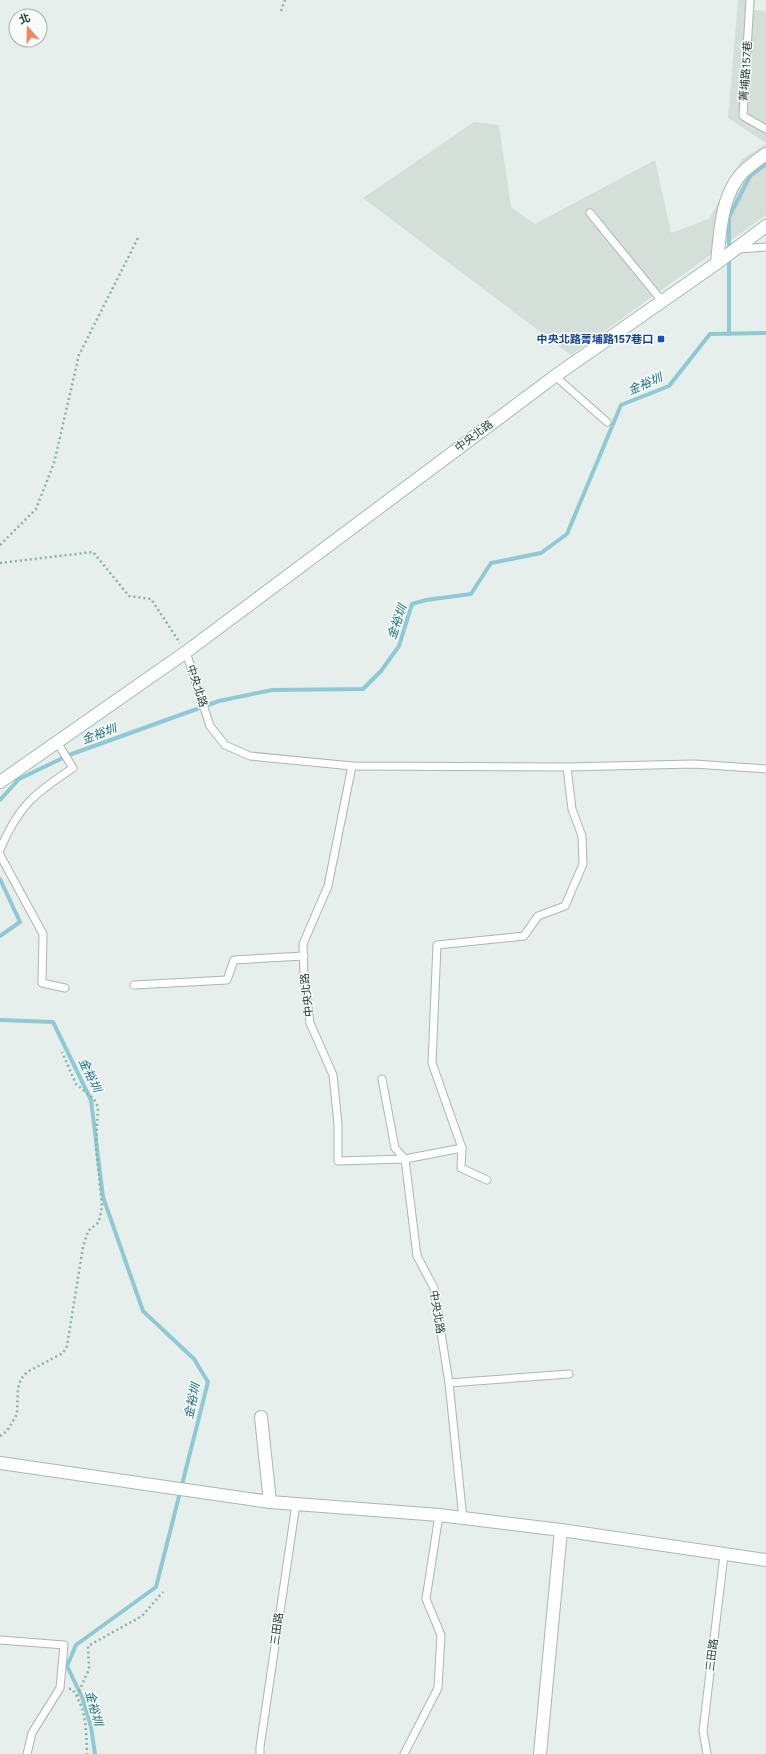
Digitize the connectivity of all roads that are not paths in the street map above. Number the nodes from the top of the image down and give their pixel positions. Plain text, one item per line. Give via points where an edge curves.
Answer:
1 (750, 0) edge
2 (766, 129) edge
3 (766, 154) edge
4 (590, 213) dead end
5 (766, 226) edge
6 (766, 247) edge
7 (736, 249) junction
8 (717, 263) junction
9 (662, 301) junction
10 (554, 376) junction
11 (607, 422) dead end
12 (186, 652) junction
13 (57, 742) junction
14 (352, 766) junction
15 (567, 767) junction
16 (766, 769) edge
17 (0, 782) edge
18 (0, 850) edge
19 (0, 855) edge
20 (304, 956) junction
21 (134, 985) dead end
22 (65, 988) dead end
23 (382, 1079) dead end
24 (462, 1148) junction
25 (405, 1159) junction
26 (487, 1180) dead end
27 (569, 1374) dead end
28 (449, 1383) junction
29 (261, 1417) dead end
30 (0, 1463) edge
31 (270, 1502) junction
32 (296, 1504) junction
33 (439, 1515) junction
34 (463, 1519) junction
35 (561, 1530) junction
36 (724, 1555) junction
37 (766, 1560) edge
38 (0, 1640) edge
39 (28, 1754) edge
40 (260, 1754) edge
41 (404, 1754) edge
42 (540, 1754) edge
43 (707, 1754) edge

1 - 2 lane, 菁埔路157巷 via 743,116
3 - 8 street via 743,172 727,197 720,227
4 - 9 lane
5 - 7 street, 中央北路
6 - 7 lane
7 - 8 street, 中央北路
8 - 9 street, 中央北路
9 - 10 street, 中央北路
10 - 11 lane
10 - 12 street, 中央北路
12 - 13 street, 中央北路
12 - 14 lane, 中央北路 via 210,726 225,745 250,756
13 - 17 street, 中央北路
13 - 18 lane via 73,768 44,787 23,807 8,830
14 - 15 lane
14 - 20 lane, 中央北路 via 328,886 303,944
15 - 16 lane via 694,764
15 - 24 lane via 572,809 582,836 583,864 565,906 538,916 524,936 437,945 432,1063
19 - 22 lane via 43,934 42,983
20 - 21 lane via 234,960 227,980
20 - 25 lane, 中央北路 via 310,1023 333,1075 338,1124 338,1161
23 - 25 lane via 395,1148
24 - 25 lane
24 - 26 lane via 461,1168
25 - 28 lane, 中央北路 via 417,1256 434,1288
27 - 28 lane
28 - 34 lane, 中央北路
29 - 31 street
30 - 31 street
31 - 32 street
32 - 33 street
32 - 40 lane, 三田路
33 - 34 street
33 - 41 lane via 426,1600 441,1635 438,1688
34 - 35 street
35 - 36 street
35 - 42 street
36 - 37 street
36 - 43 lane, 三田路 via 703,1731
38 - 39 lane via 64,1645 60,1688 32,1733

